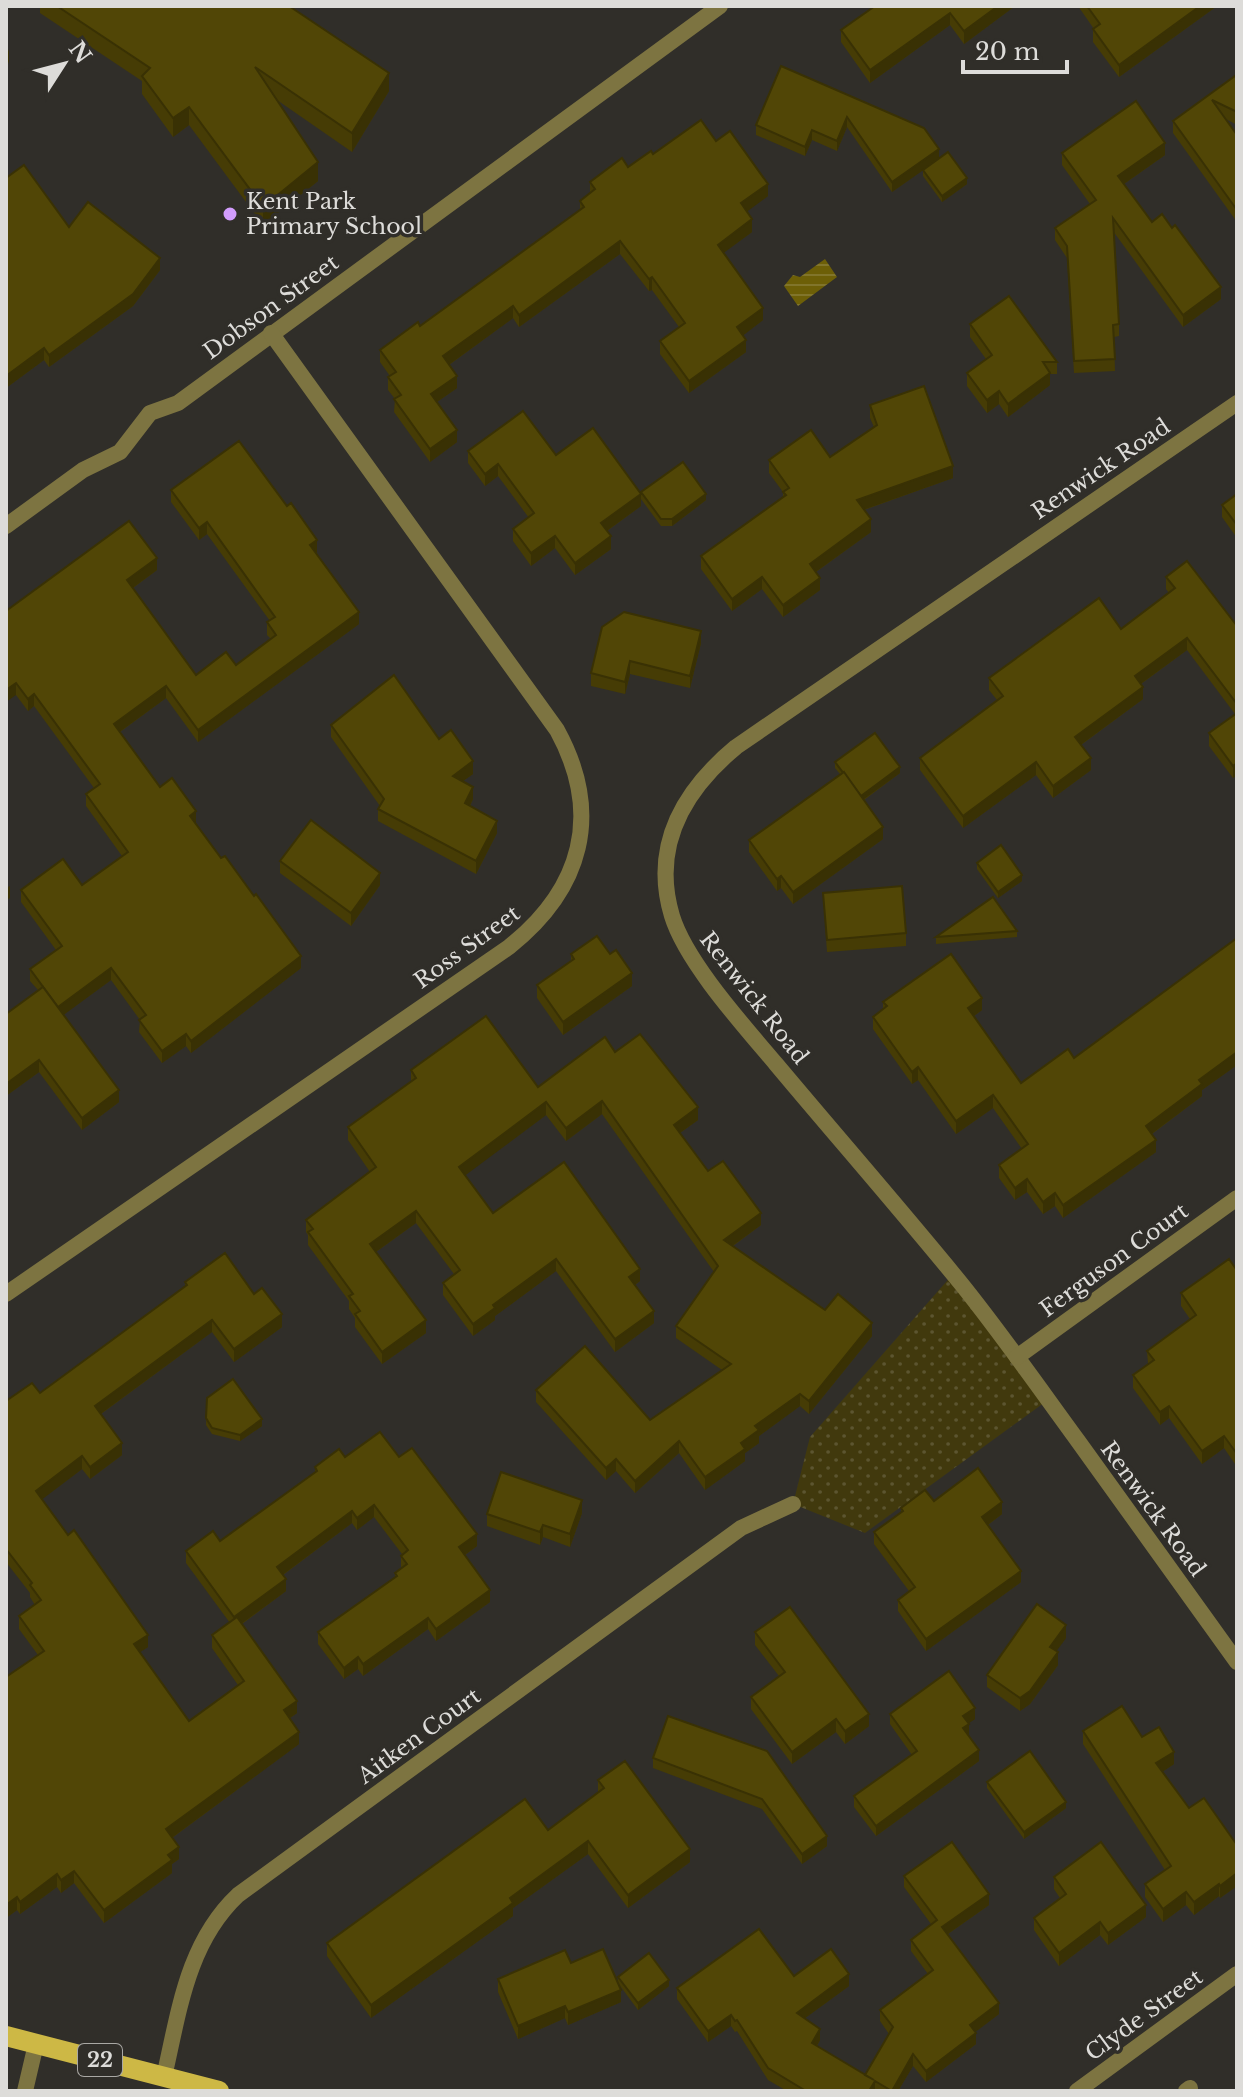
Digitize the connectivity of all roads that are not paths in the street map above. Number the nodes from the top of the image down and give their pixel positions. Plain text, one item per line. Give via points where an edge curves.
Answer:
1 (720, 6) edge
2 (271, 333) junction
3 (1237, 403) edge
4 (6, 526) edge
5 (1237, 1198) edge
6 (6, 1294) edge
7 (1017, 1357) junction
8 (793, 1504) dead end
9 (1237, 1662) edge
10 (1237, 1974) edge
11 (6, 2036) edge
12 (36, 2044) junction
13 (164, 2077) junction
14 (25, 2091) edge
15 (219, 2091) edge
16 (1077, 2091) edge

1 - 2 street, Dobson Street
2 - 4 street, Dobson Street via 178,403 150,413 120,452 83,470
2 - 6 street, Ross Street via 557,730 578,778 581,828 576,854 560,894 518,940
3 - 7 street, Renwick Road via 736,747 684,804 668,849 667,893 681,939 743,1025
5 - 7 street, Ferguson Court
7 - 9 street, Renwick Road
8 - 13 street, Aitken Court via 741,1528 238,1895 208,1930 196,1954
10 - 16 street, Clyde Street
11 - 12 main road, 22
12 - 13 main road, 22
12 - 14 street
13 - 15 main road, 22

